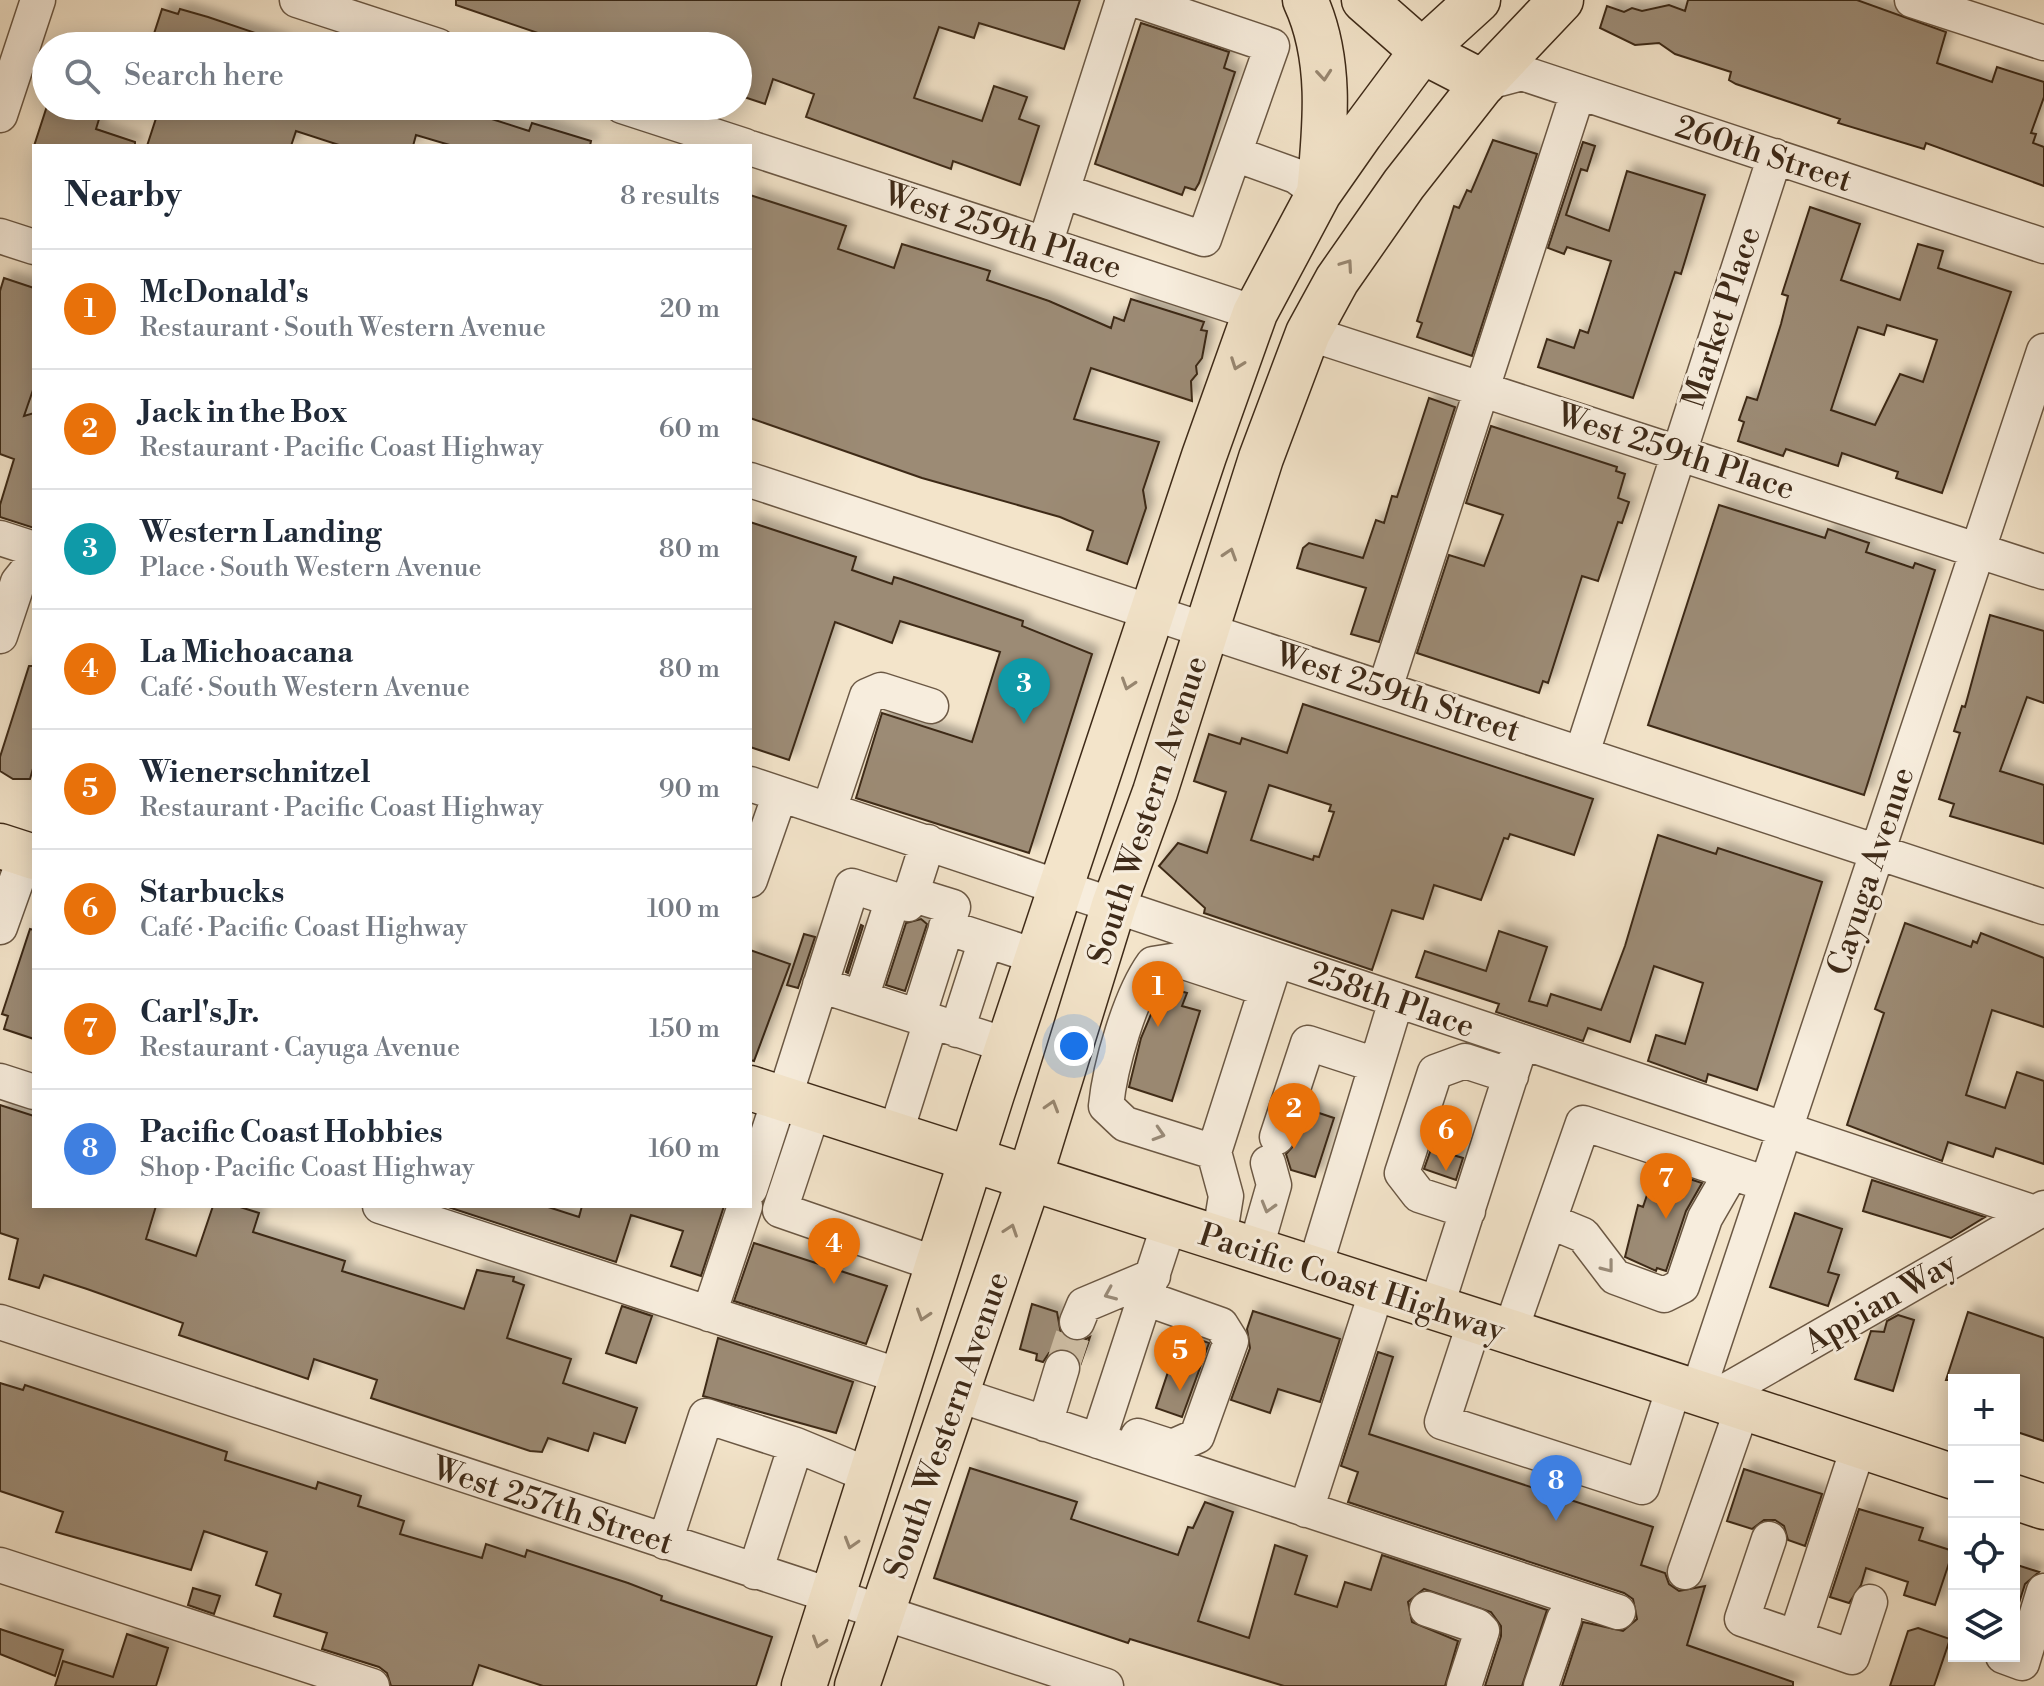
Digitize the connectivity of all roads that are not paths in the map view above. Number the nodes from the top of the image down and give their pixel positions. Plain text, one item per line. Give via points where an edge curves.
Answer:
1 (38, 0) edge
2 (297, 0) edge
3 (1123, 0) edge
4 (1136, 0) edge
5 (1305, 0) edge
6 (1364, 0) edge
7 (1478, 0) edge
8 (1561, 0) edge
9 (1912, 0) edge
10 (364, 11) edge
11 (408, 32) edge
12 (2044, 43) edge
13 (1422, 51) junction
14 (1484, 83) junction
15 (1578, 92) junction
16 (0, 115) edge
17 (665, 120) edge
18 (738, 144) edge
19 (752, 149) edge
20 (1235, 154) junction
21 (1775, 156) junction
22 (1062, 191) junction
23 (1319, 193) junction
24 (1183, 232) junction
25 (0, 236) edge
26 (1045, 244) junction
27 (32, 246) edge
28 (2044, 246) edge
29 (1166, 283) junction
30 (1255, 313) junction
31 (1308, 333) junction
32 (2044, 351) edge
33 (1480, 387) junction
34 (1677, 450) junction
35 (752, 481) edge
36 (0, 538) edge
37 (32, 548) edge
38 (1977, 551) junction
39 (2044, 572) edge
40 (17, 573) edge
41 (1152, 610) junction
42 (1206, 628) junction
43 (0, 636) edge
44 (1385, 688) junction
45 (931, 706) dead end
46 (1582, 753) junction
47 (765, 789) edge
48 (829, 810) junction
49 (928, 842) junction
50 (1875, 851) junction
51 (20, 852) edge
52 (752, 868) edge
53 (1062, 885) junction
54 (902, 897) junction
55 (1114, 905) junction
56 (2044, 907) edge
57 (0, 927) edge
58 (946, 927) junction
59 (986, 940) junction
60 (1038, 957) junction
61 (1271, 974) junction
62 (820, 985) junction
63 (861, 998) junction
64 (1396, 1001) junction
65 (935, 1023) junction
66 (1521, 1043) junction
67 (1009, 1046) junction
68 (1376, 1065) junction
69 (1511, 1076) junction
70 (0, 1081) edge
71 (32, 1091) edge
72 (782, 1098) edge
73 (1785, 1130) junction
74 (895, 1135) junction
75 (1214, 1152) junction
76 (972, 1160) junction
77 (1731, 1173) junction
78 (1029, 1180) junction
79 (752, 1183) edge
80 (1767, 1184) junction
81 (386, 1208) edge
82 (744, 1208) edge
83 (2039, 1210) edge
84 (1468, 1211) junction
85 (1549, 1221) junction
86 (1169, 1224) junction
87 (1237, 1245) junction
88 (939, 1265) junction
89 (1314, 1270) junction
90 (1149, 1287) junction
91 (1377, 1290) junction
92 (709, 1314) junction
93 (1474, 1320) junction
94 (0, 1322) edge
95 (1077, 1322) tunnel mouth
96 (1062, 1368) tunnel mouth
97 (903, 1377) junction
98 (956, 1394) junction
99 (1708, 1394) junction
100 (1045, 1424) junction
101 (1101, 1433) junction
102 (796, 1445) junction
103 (1859, 1445) junction
104 (1948, 1475) edge
105 (871, 1476) junction
106 (2020, 1499) edge
107 (2044, 1507) edge
108 (1306, 1510) junction
109 (1769, 1539) dead end
110 (665, 1542) junction
111 (0, 1565) edge
112 (755, 1572) junction
113 (1685, 1572) dead end
114 (2044, 1591) edge
115 (834, 1597) junction
116 (1870, 1602) dead end
117 (1427, 1609) dead end
118 (1618, 1612) dead end
119 (882, 1614) junction
120 (1564, 1619) dead end
121 (1796, 1637) junction
122 (2019, 1662) edge
123 (372, 1686) edge
124 (804, 1686) edge
125 (857, 1686) edge
126 (1106, 1686) edge
127 (1464, 1686) edge
128 (1541, 1686) edge

1 - 16 street
2 - 10 street
3 - 22 street
4 - 20 street via 1272,46
5 -> 23 main road via 1319,39 1325,82
6 - 13 main road
7 - 13 main road, South Western Avenue
8 - 14 main road, South Western Avenue
9 - 12 street
10 - 11 street
13 - 14 main road
13 - 23 main road, South Western Avenue
14 - 15 street, 260th Street via 1522,73
31 -> 14 main road, South Western Avenue via 1337,280 1404,184
15 - 21 street, 260th Street
15 - 33 street
17 - 18 street, West 259th Place
19 - 26 street, West 259th Place
20 - 23 street via 1296,176
20 - 24 street via 1204,239
21 - 28 street, 260th Street
21 - 34 street, Market Place
22 - 24 street
22 - 26 street
23 - 30 main road, South Western Avenue
24 - 29 street
25 - 27 street
26 - 29 street, West 259th Place
29 - 30 street, West 259th Place
30 -> 41 main road, South Western Avenue
31 - 33 street, West 259th Place
42 -> 31 main road, South Western Avenue
32 - 38 street, Cayuga Avenue
33 - 34 street, West 259th Place
33 - 44 street
34 - 38 street, West 259th Place
34 - 46 street, Market Place
35 - 41 street, West 259th Street
36 - 37 street
38 - 39 street, West 259th Place
38 - 50 street, Cayuga Avenue
40 - 43 street
41 - 42 street, West 259th Street
41 -> 53 main road, South Western Avenue
42 - 44 street, West 259th Street
42 - 55 main road, South Western Avenue
44 - 46 street, West 259th Street
45 - 48 street via 881,690 867,696
46 - 50 street, West 259th Street
47 - 48 street, 258th Place
47 - 52 street
48 - 49 street, 258th Place
49 - 53 street, 258th Place
49 - 54 street
50 - 56 street, West 259th Street
50 - 73 street, Cayuga Avenue
51 - 57 street
53 - 55 street, 258th Place
53 - 60 main road, South Western Avenue
54 - 58 street via 953,907
54 - 62 street via 852,886
54 - 63 street
55 - 61 street, 258th Place
78 -> 55 main road, South Western Avenue
58 - 59 street
58 - 65 street
59 - 60 street
59 - 65 street
60 - 67 main road, South Western Avenue
61 - 64 street, 258th Place
61 - 75 street
61 -> 75 street via 1178,960 1153,964 1143,978 1116,1059 1106,1106 1125,1124
62 - 63 street
62 - 72 street
63 - 65 street
64 - 66 street, 258th Place
64 - 68 street
65 - 67 street
65 - 74 street
66 - 69 street
66 - 73 street, 258th Place
67 - 76 main road, South Western Avenue
68 -> 87 street via 1308,1043 1272,1150 1274,1185
68 - 89 street
69 - 84 street
69 - 84 street via 1465,1061 1435,1072 1402,1173 1419,1195
70 - 71 street
72 - 74 main road, Pacific Coast Highway
72 - 79 street
72 - 88 street via 780,1210
73 - 80 street, Cayuga Avenue
73 - 83 street, 258th Place
74 - 76 main road, Pacific Coast Highway
75 - 87 street
76 - 78 main road, Pacific Coast Highway
76 - 88 main road, South Western Avenue
77 - 80 street
77 - 85 street via 1583,1123
85 -> 77 street via 1583,1235 1615,1277 1664,1295 1682,1286 1705,1218
78 - 86 main road, Pacific Coast Highway
98 -> 78 main road, South Western Avenue
80 - 99 street, Cayuga Avenue
81 - 92 street
82 - 92 street
83 - 99 street, Appian Way
84 - 93 street
85 - 93 street
86 - 87 main road, Pacific Coast Highway
86 - 90 street
87 - 89 main road, Pacific Coast Highway
88 -> 97 main road, South Western Avenue
89 - 91 main road, Pacific Coast Highway
90 -> 95 street via 1084,1305
90 - 101 street
90 - 101 street via 1221,1325 1231,1341 1197,1436 1172,1447
91 - 93 main road, Pacific Coast Highway
91 - 108 street
92 - 97 street
93 - 99 main road, Pacific Coast Highway
93 - 99 street via 1442,1422 1642,1487
94 - 110 street, West 257th Street
96 - 100 street
97 - 105 main road, South Western Avenue
98 - 100 street
98 - 119 main road, South Western Avenue
99 - 103 main road, Pacific Coast Highway
99 - 113 street
100 - 101 street
101 - 108 street
102 - 105 street
102 - 110 street via 706,1416
102 - 112 street
103 - 104 main road, Pacific Coast Highway
103 - 121 street
105 -> 115 main road, South Western Avenue
106 - 107 main road
108 - 118 street
109 - 121 street via 1742,1619
110 - 112 street, West 257th Street
111 - 123 street
112 - 115 street, West 257th Street
114 - 122 street
115 - 119 street, West 257th Street
115 -> 124 main road, South Western Avenue
116 - 121 street via 1852,1657
117 - 127 street via 1482,1631
119 - 125 main road, South Western Avenue
119 - 126 street, West 257th Street
120 - 128 street

